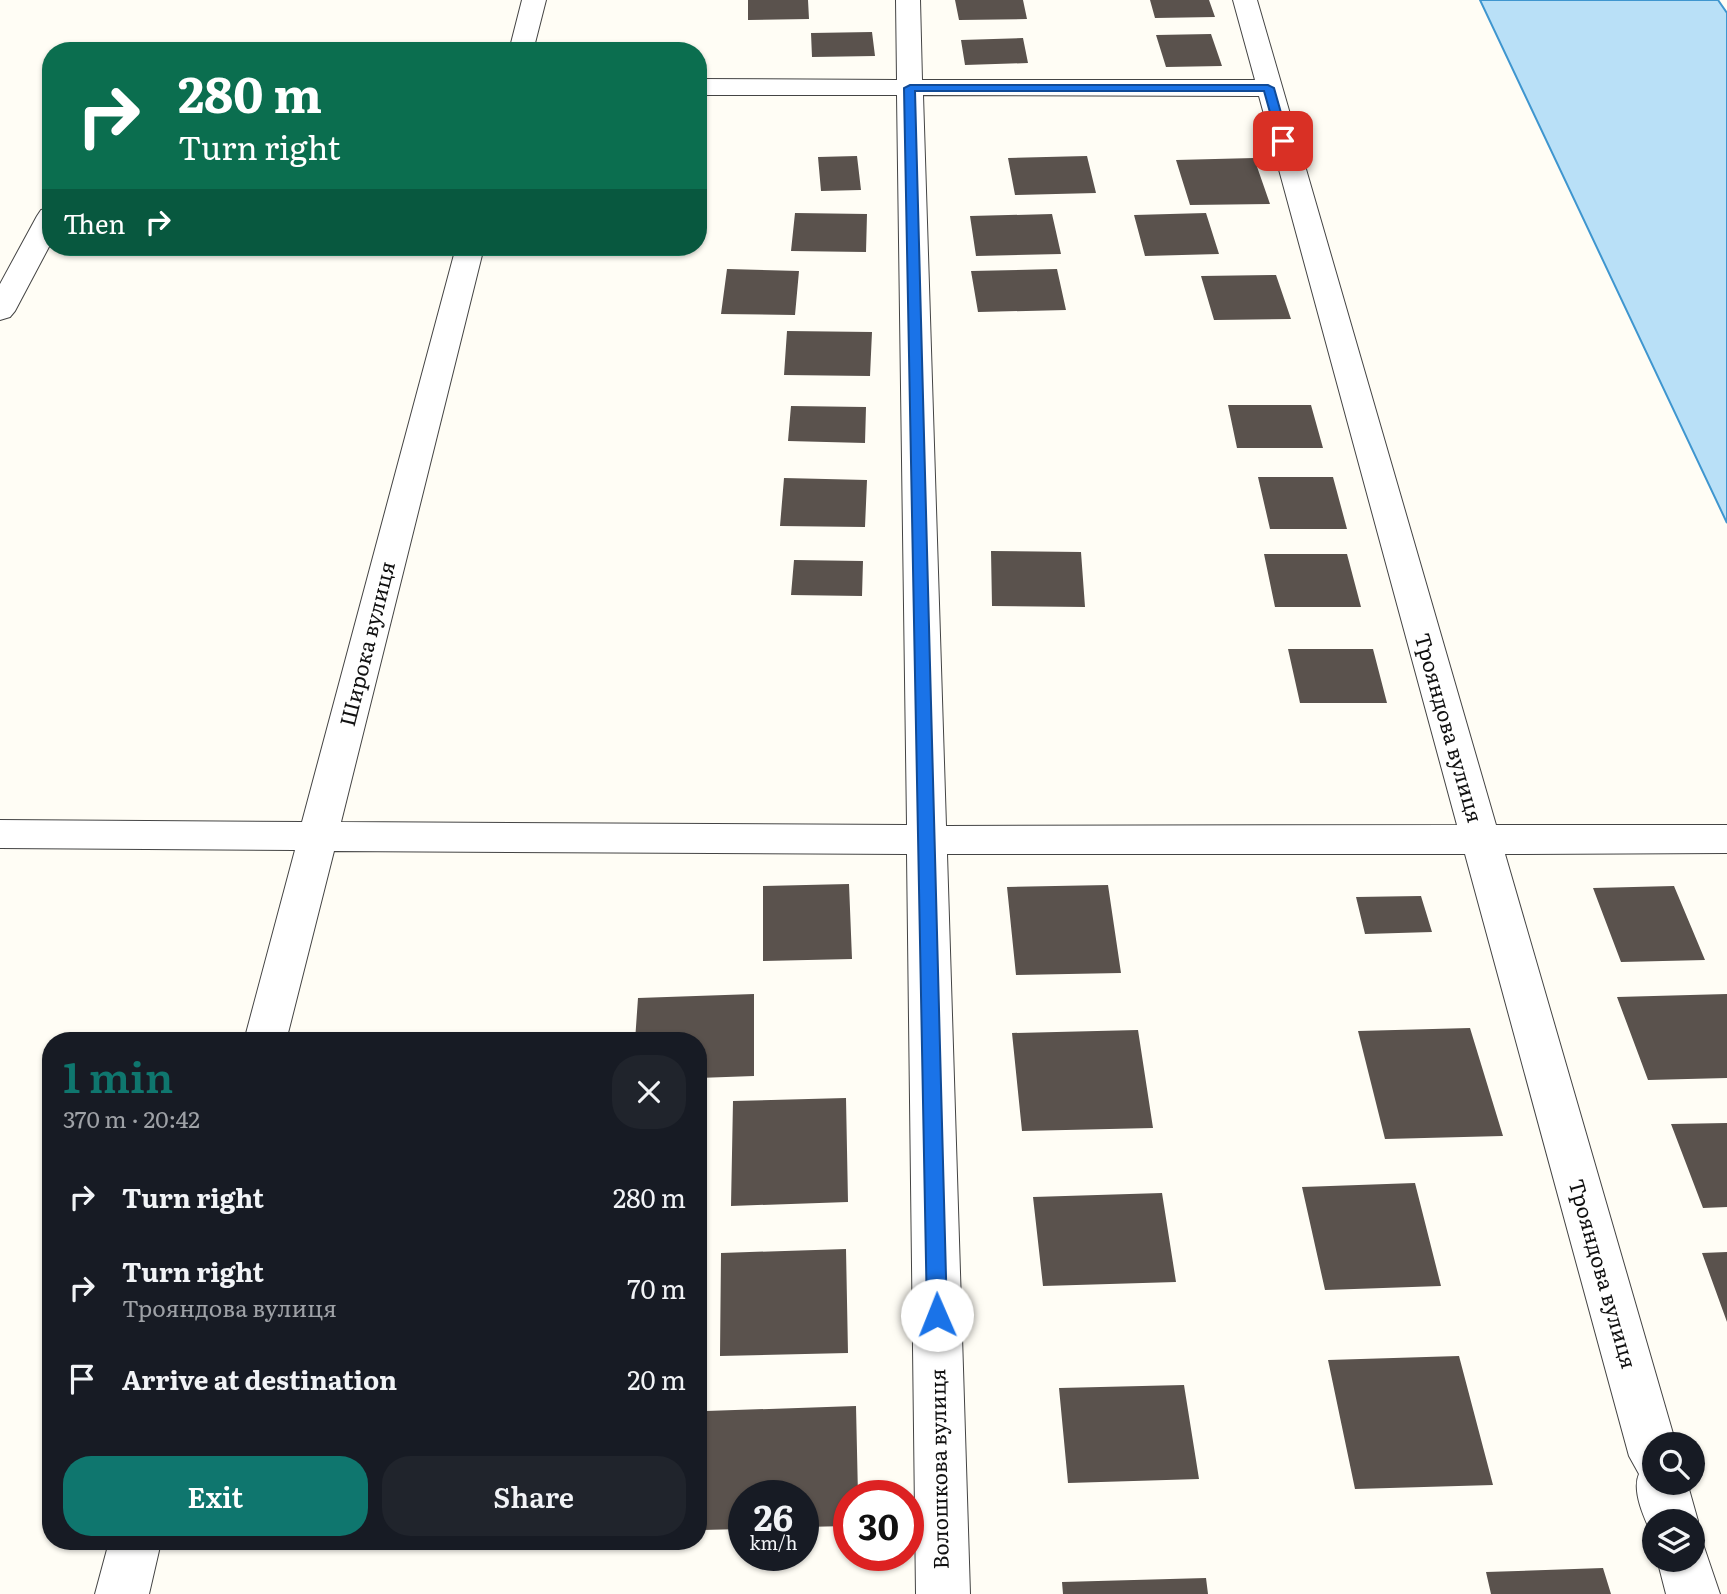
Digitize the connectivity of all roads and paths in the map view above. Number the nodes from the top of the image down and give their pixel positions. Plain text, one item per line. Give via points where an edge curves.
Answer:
1 (534, 0) edge
2 (908, 0) edge
3 (1245, 0) edge
4 (522, 42) edge
5 (707, 87) edge
6 (910, 88) junction
7 (1268, 88) junction
8 (42, 233) edge
9 (468, 256) edge
10 (0, 311) edge
11 (0, 834) edge
12 (318, 836) junction
13 (1727, 839) edge
14 (927, 840) junction
15 (1479, 840) junction
16 (267, 1032) edge
17 (1647, 1432) edge
18 (133, 1550) edge
19 (1687, 1572) edge
20 (122, 1594) edge
21 (943, 1594) edge
22 (1693, 1594) edge

1 - 4 street
2 - 6 street, Волошкова вулиця
3 - 7 street, Трояндова вулиця
5 - 6 street
6 - 7 street
6 - 14 street, Волошкова вулиця
7 - 15 street, Трояндова вулиця
8 - 10 street
9 - 12 street, Широка вулиця
11 - 12 street
12 - 14 street
12 - 16 street, Широка вулиця
13 - 15 street
14 - 15 street
14 - 21 street, Волошкова вулиця
15 - 17 street, Трояндова вулиця
18 - 20 street
19 - 22 street

